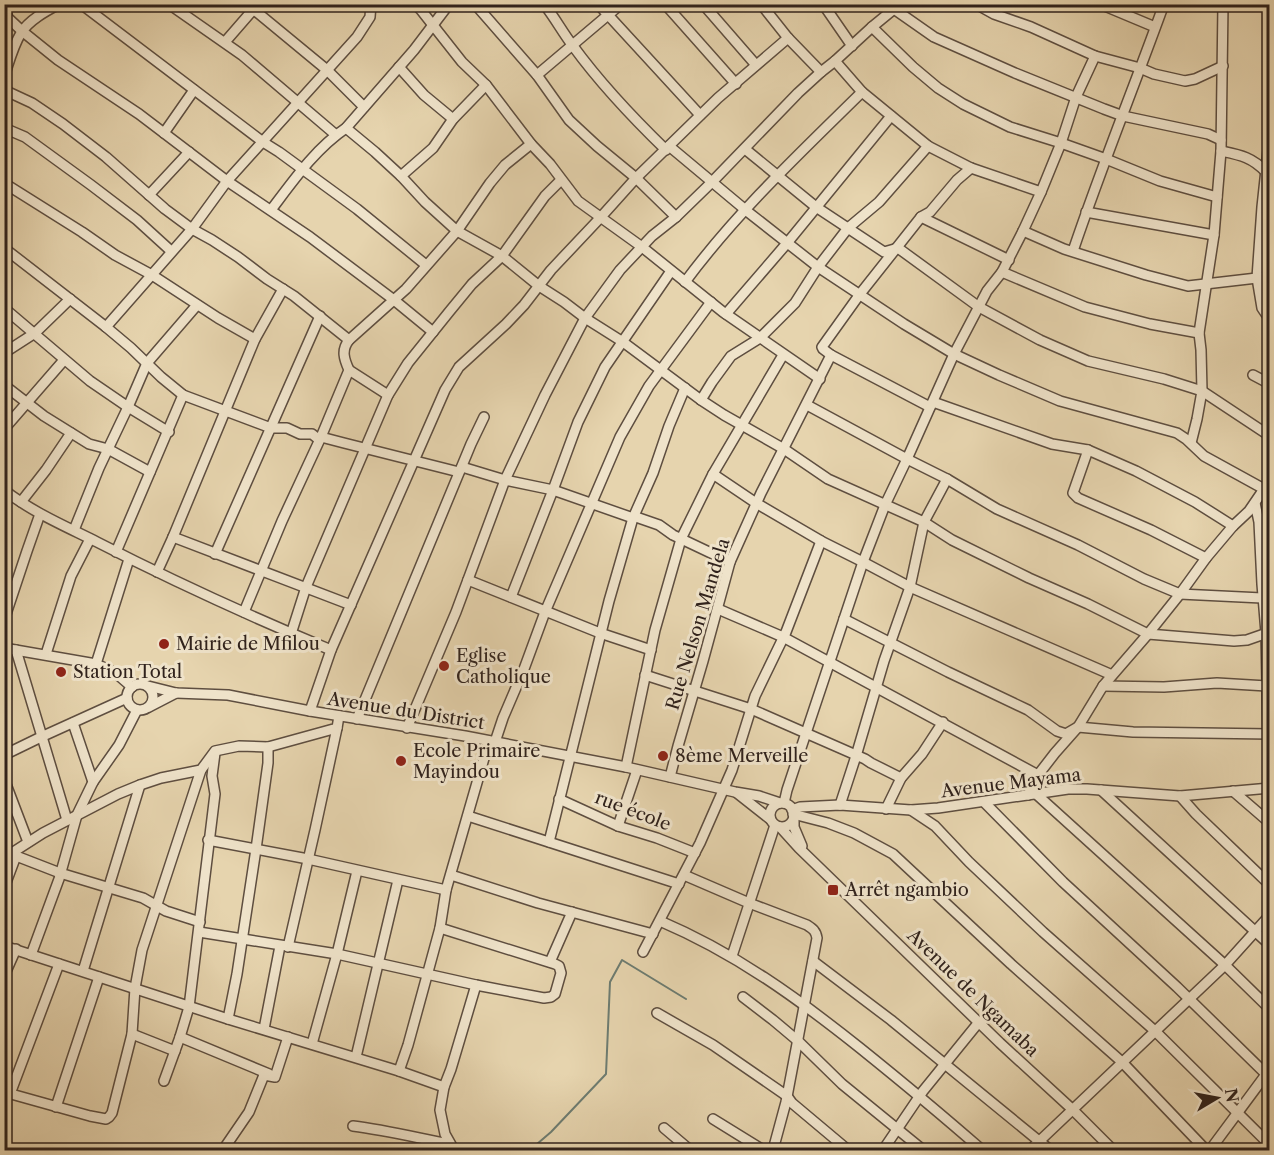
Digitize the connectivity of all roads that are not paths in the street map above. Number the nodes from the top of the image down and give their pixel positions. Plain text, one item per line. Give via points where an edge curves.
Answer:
1 (59, 4) edge
2 (81, 4) edge
3 (169, 4) edge
4 (371, 4) edge
5 (415, 4) edge
6 (449, 4) edge
7 (475, 4) edge
8 (544, 4) edge
9 (598, 4) edge
10 (621, 4) edge
11 (665, 4) edge
12 (703, 4) edge
13 (761, 4) edge
14 (823, 4) edge
15 (976, 4) edge
16 (1100, 4) edge
17 (1164, 4) edge
18 (1223, 4) edge
19 (252, 6) edge
20 (895, 6) edge
21 (4, 8) edge
22 (608, 16) junction
23 (6, 18) edge
24 (432, 25) junction
25 (872, 27) junction
26 (1155, 27) junction
27 (22, 31) junction
28 (788, 38) junction
29 (225, 42) junction
30 (572, 45) junction
31 (852, 46) junction
32 (1095, 56) junction
33 (835, 61) junction
34 (756, 65) junction
35 (1223, 66) junction
36 (399, 67) junction
37 (1140, 68) junction
38 (327, 70) junction
39 (821, 72) junction
40 (537, 75) junction
41 (4, 77) edge
42 (736, 84) junction
43 (486, 85) junction
44 (4, 90) edge
45 (194, 90) junction
46 (862, 92) junction
47 (1076, 97) junction
48 (298, 102) junction
49 (364, 107) junction
50 (700, 114) junction
51 (891, 116) junction
52 (1123, 116) junction
53 (453, 119) junction
54 (4, 128) edge
55 (346, 128) junction
56 (1269, 132) edge
57 (164, 133) junction
58 (336, 135) junction
59 (1221, 140) junction
60 (263, 142) junction
61 (1060, 143) junction
62 (531, 144) junction
63 (928, 146) junction
64 (668, 148) junction
65 (745, 149) junction
66 (1221, 151) junction
67 (189, 152) junction
68 (1106, 159) junction
69 (971, 168) junction
70 (302, 169) junction
71 (1266, 172) junction
72 (401, 176) junction
73 (777, 176) junction
74 (636, 178) junction
75 (561, 180) junction
76 (227, 181) junction
77 (712, 182) junction
78 (4, 183) edge
79 (1041, 192) junction
80 (149, 195) junction
81 (1217, 197) junction
82 (816, 207) junction
83 (271, 210) junction
84 (745, 210) junction
85 (1086, 212) junction
86 (676, 217) junction
87 (921, 217) junction
88 (601, 218) junction
89 (848, 228) junction
90 (192, 229) junction
91 (457, 231) junction
92 (1023, 231) junction
93 (1214, 235) junction
94 (788, 242) junction
95 (642, 247) junction
96 (4, 248) edge
97 (898, 248) junction
98 (171, 251) junction
99 (1073, 251) junction
100 (502, 256) junction
101 (1009, 260) junction
102 (426, 266) junction
103 (818, 267) junction
104 (671, 271) junction
105 (1002, 272) junction
106 (152, 275) junction
107 (1269, 276) edge
108 (1257, 278) junction
109 (685, 282) junction
110 (1208, 284) junction
111 (540, 286) junction
112 (283, 288) junction
113 (860, 294) junction
114 (70, 299) junction
115 (394, 300) junction
116 (711, 302) junction
117 (197, 305) junction
118 (979, 307) junction
119 (4, 308) edge
120 (726, 314) junction
121 (320, 316) junction
122 (585, 318) junction
123 (1269, 320) edge
124 (106, 327) junction
125 (433, 332) junction
126 (34, 333) junction
127 (1199, 333) junction
128 (760, 338) junction
129 (255, 339) junction
130 (349, 340) junction
131 (623, 342) junction
132 (4, 353) edge
133 (954, 354) junction
134 (783, 355) junction
135 (831, 355) junction
136 (64, 360) junction
137 (147, 363) junction
138 (349, 370) junction
139 (661, 370) junction
140 (1253, 375) dead end
141 (819, 379) junction
142 (1269, 384) edge
143 (4, 385) edge
144 (685, 388) junction
145 (1202, 391) junction
146 (183, 395) junction
147 (388, 395) junction
148 (701, 400) junction
149 (28, 403) junction
150 (807, 405) junction
151 (932, 405) junction
152 (128, 407) junction
153 (225, 412) junction
154 (484, 417) dead end
155 (742, 425) junction
156 (271, 428) junction
157 (4, 429) edge
158 (169, 432) junction
159 (71, 433) junction
160 (1269, 436) edge
161 (321, 437) junction
162 (1191, 443) junction
163 (366, 448) junction
164 (108, 449) junction
165 (784, 449) junction
166 (1088, 450) junction
167 (907, 459) junction
168 (414, 460) junction
169 (460, 470) junction
170 (150, 472) junction
171 (714, 474) junction
172 (947, 479) junction
173 (505, 480) junction
174 (1267, 486) edge
175 (4, 490) edge
176 (553, 490) junction
177 (21, 502) junction
178 (756, 503) junction
179 (1255, 503) junction
180 (591, 504) junction
181 (885, 506) junction
182 (40, 514) junction
183 (633, 518) junction
184 (1264, 521) edge
185 (924, 522) junction
186 (1233, 526) junction
187 (74, 530) junction
188 (173, 537) junction
189 (90, 539) junction
190 (681, 539) junction
191 (821, 541) junction
192 (116, 552) junction
193 (215, 554) junction
194 (1206, 558) junction
195 (129, 559) junction
196 (730, 562) junction
197 (863, 562) junction
198 (261, 571) junction
199 (157, 572) junction
200 (468, 580) junction
201 (306, 587) junction
202 (910, 587) junction
203 (1180, 594) junction
204 (511, 597) junction
205 (1262, 598) junction
206 (351, 605) junction
207 (718, 609) junction
208 (244, 612) junction
209 (545, 612) junction
210 (844, 619) junction
211 (4, 620) edge
212 (1268, 632) edge
213 (600, 633) junction
214 (291, 634) junction
215 (1148, 634) junction
216 (783, 637) junction
217 (890, 642) junction
218 (4, 648) edge
219 (16, 650) junction
220 (331, 650) junction
221 (651, 650) junction
222 (46, 654) junction
223 (830, 663) junction
224 (96, 664) junction
225 (645, 675) junction
226 (1112, 675) junction
227 (148, 686) junction
228 (1103, 686) junction
229 (1267, 686) junction
230 (132, 687) junction
231 (876, 688) junction
232 (695, 690) junction
233 (176, 693) junction
234 (128, 698) junction
235 (148, 707) junction
236 (751, 709) junction
237 (137, 710) junction
238 (310, 711) junction
239 (339, 716) junction
240 (357, 719) junction
241 (943, 722) junction
242 (73, 723) junction
243 (1078, 727) junction
244 (337, 728) junction
245 (408, 728) junction
246 (806, 733) junction
247 (1269, 734) edge
248 (41, 737) junction
249 (492, 742) junction
250 (268, 747) junction
251 (215, 751) junction
252 (4, 755) edge
253 (856, 756) junction
254 (570, 757) junction
255 (626, 767) junction
256 (201, 770) junction
257 (637, 770) junction
258 (1038, 775) junction
259 (670, 777) junction
260 (901, 778) junction
261 (4, 780) edge
262 (93, 782) junction
263 (140, 785) junction
264 (723, 788) junction
265 (1269, 788) edge
266 (1101, 790) junction
267 (1233, 791) junction
268 (735, 792) junction
269 (1032, 794) junction
270 (1180, 796) junction
271 (559, 799) junction
272 (984, 802) junction
273 (840, 806) junction
274 (789, 809) junction
275 (886, 809) junction
276 (911, 810) junction
277 (77, 815) junction
278 (468, 816) junction
279 (67, 820) junction
280 (1269, 823) edge
281 (775, 824) junction
282 (618, 826) junction
283 (208, 840) junction
284 (28, 842) junction
285 (549, 842) junction
286 (256, 849) junction
287 (695, 853) junction
288 (10, 856) edge
289 (810, 858) junction
290 (308, 859) junction
291 (357, 871) junction
292 (60, 873) junction
293 (451, 875) junction
294 (684, 875) junction
295 (398, 880) junction
296 (679, 885) junction
297 (1269, 885) edge
298 (4, 888) edge
299 (109, 888) junction
300 (446, 890) junction
301 (749, 903) junction
302 (156, 906) junction
303 (572, 912) junction
304 (1269, 915) edge
305 (660, 921) junction
306 (199, 927) junction
307 (440, 928) junction
308 (1254, 932) junction
309 (653, 934) junction
310 (242, 939) junction
311 (1269, 945) edge
312 (4, 946) edge
313 (284, 946) junction
314 (16, 950) junction
315 (643, 952) dead end
316 (337, 954) junction
317 (31, 955) junction
318 (732, 956) junction
319 (813, 961) junction
320 (550, 962) junction
321 (379, 963) junction
322 (59, 964) junction
323 (1225, 965) junction
324 (83, 971) junction
325 (428, 974) junction
326 (4, 976) edge
327 (99, 977) junction
328 (476, 986) junction
329 (135, 988) junction
330 (743, 997) dead end
331 (1189, 999) junction
332 (804, 1003) junction
333 (189, 1007) junction
334 (1269, 1009) edge
335 (657, 1012) dead end
336 (228, 1019) junction
337 (979, 1022) junction
338 (264, 1029) junction
339 (1155, 1031) junction
340 (132, 1034) junction
341 (180, 1037) junction
342 (288, 1037) junction
343 (798, 1041) junction
344 (312, 1044) junction
345 (175, 1051) junction
346 (356, 1057) junction
347 (1122, 1062) junction
348 (944, 1064) junction
349 (399, 1071) junction
350 (1268, 1073) edge
351 (275, 1077) junction
352 (164, 1081) dead end
353 (444, 1087) junction
354 (7, 1093) edge
355 (920, 1095) junction
356 (787, 1096) junction
357 (56, 1107) junction
358 (1073, 1110) junction
359 (1238, 1112) junction
360 (713, 1119) dead end
361 (352, 1125) dead end
362 (664, 1128) dead end
363 (898, 1128) junction
364 (1039, 1141) junction
365 (1269, 1145) edge
366 (452, 1147) edge
367 (223, 1150) edge
368 (690, 1150) edge
369 (763, 1150) edge
370 (773, 1150) edge
371 (848, 1150) edge
372 (883, 1150) edge
373 (923, 1150) edge
374 (982, 1150) edge
375 (1030, 1150) edge
376 (1050, 1150) edge
377 (1113, 1150) edge
378 (1208, 1150) edge

1 - 27 street
2 - 45 street
3 - 29 street
4 - 38 street via 370,17 357,37
5 - 24 street
6 - 24 street
7 - 40 street
8 - 30 street
9 - 22 street
10 - 22 street
11 - 42 street
12 - 34 street
13 - 28 street
14 - 31 street
15 - 32 street
16 - 26 street
17 - 26 street
18 - 35 street
19 - 29 street
19 - 38 street
20 - 25 street
20 - 47 street via 934,38
21 - 23 street
22 - 30 street
22 - 50 street
23 - 27 street
24 - 36 street
24 - 43 street
25 - 31 street
25 - 61 street via 913,67 963,105 1010,127
26 - 37 street
27 - 41 street
27 - 57 street
28 - 34 street
28 - 39 street
29 - 48 street
30 - 40 street
30 - 64 street via 648,132
31 - 33 street
32 - 37 street
32 - 47 street
33 - 39 street
33 - 46 street
34 - 42 street
35 - 37 street via 1185,81
35 - 59 street
36 - 49 street
36 - 53 street
37 - 52 street
38 - 48 street
38 - 49 street
39 - 65 street
40 - 74 street via 569,120
42 - 50 street
43 - 53 street
43 - 62 street
44 - 80 street via 63,124
45 - 57 street
45 - 60 street
46 - 51 street
46 - 73 street
47 - 52 street
47 - 61 street
48 - 58 street
48 - 60 street
49 - 55 street
50 - 64 street
51 - 63 street
51 - 82 street
52 - 59 street
52 - 68 street
53 - 72 street via 433,148
54 - 98 street via 25,137 91,185
55 - 58 street
55 - 72 street
56 - 71 street
57 - 67 street
58 - 70 street
59 - 66 street
60 - 70 street
60 - 76 street
61 - 68 street
61 - 79 street
62 - 75 street
62 - 91 street via 490,183
63 - 69 street
63 - 89 street via 879,202
64 - 74 street
64 - 77 street
65 - 73 street
65 - 77 street
66 - 71 street via 1249,158
66 - 81 street
67 - 76 street
67 - 80 street
68 - 81 street via 1160,181
68 - 85 street
69 - 79 street
69 - 87 street
70 - 83 street
70 - 102 street
71 - 108 street
72 - 91 street
73 - 82 street
73 - 84 street
74 - 86 street
74 - 88 street
75 - 88 street via 578,201
75 - 100 street
76 - 83 street
76 - 90 street
77 - 84 street
77 - 86 street
78 - 106 street
79 - 92 street
80 - 90 street
81 - 93 street
82 - 89 street
82 - 94 street
83 - 115 street
84 - 94 street
84 - 109 street
85 - 93 street
85 - 99 street
86 - 95 street
87 - 97 street
87 - 101 street
88 - 95 street
88 - 111 street
89 - 97 street via 884,252
89 - 103 street
90 - 98 street
90 - 112 street
91 - 100 street
91 - 102 street
92 - 99 street
92 - 101 street
93 - 110 street
94 - 103 street
94 - 120 street
95 - 104 street
95 - 122 street
96 - 114 street
97 - 113 street
97 - 118 street
98 - 106 street
99 - 110 street via 1188,286
100 - 111 street
100 - 125 street via 472,284
101 - 105 street
102 - 115 street
103 - 113 street
103 - 128 street via 795,303
104 - 109 street
104 - 131 street
105 - 118 street
105 - 127 street via 1085,307
106 - 117 street
106 - 124 street
107 - 108 street
108 - 110 street
108 - 123 street via 1262,308
109 - 116 street
110 - 127 street
111 - 122 street
111 - 168 street via 459,367
112 - 121 street
112 - 129 street
113 - 133 street
113 - 135 street via 822,347
114 - 124 street
114 - 126 street
115 - 125 street
115 - 130 street
116 - 120 street
116 - 139 street
117 - 129 street
117 - 137 street
118 - 133 street
118 - 145 street via 1088,361
119 - 126 street
120 - 128 street
121 - 130 street
121 - 156 street
122 - 131 street
122 - 173 street
124 - 137 street
125 - 147 street
126 - 132 street
126 - 136 street
127 - 145 street
128 - 134 street
128 - 148 street via 731,356
129 - 153 street
130 - 138 street via 343,350
131 - 139 street
131 - 176 street via 605,367 578,422
133 - 151 street
133 - 162 street via 1060,401 1177,433
134 - 141 street
134 - 155 street
135 - 141 street, Rue Nelson Mandela
135 - 151 street
136 - 149 street
136 - 152 street
137 - 146 street
137 - 152 street
138 - 147 street
138 - 161 street
139 - 144 street
139 - 180 street via 620,437
140 - 142 street
141 - 150 street, Rue Nelson Mandela
143 - 149 street
144 - 148 street
144 - 183 street
145 - 160 street
145 - 162 street
146 - 153 street
146 - 158 street
147 - 163 street
148 - 155 street
149 - 157 street
149 - 159 street
150 - 165 street, Rue Nelson Mandela
150 - 167 street
151 - 166 street via 1052,444
151 - 167 street
152 - 158 street
152 - 164 street
153 - 156 street
153 - 188 street
154 - 169 street
155 - 165 street
155 - 171 street
156 - 161 street
156 - 193 street
158 - 170 street
159 - 164 street
159 - 177 street
161 - 163 street
161 - 198 street
162 - 174 street via 1204,456
163 - 168 street
163 - 201 street
164 - 170 street
164 - 187 street
165 - 178 street, Rue Nelson Mandela
165 - 181 street via 828,479
166 - 186 street via 1136,471
166 - 194 street via 1073,493 1077,498
167 - 172 street
167 - 181 street
168 - 169 street
168 - 206 street
169 - 173 street
169 - 240 street
170 - 192 street
171 - 178 street
171 - 190 street
172 - 185 street
172 - 203 street via 997,509
173 - 176 street
173 - 200 street
174 - 179 street
175 - 177 street
176 - 180 street
176 - 204 street
177 - 182 street
178 - 191 street
178 - 196 street, Rue Nelson Mandela
179 - 184 street
179 - 186 street
180 - 183 street
180 - 209 street
181 - 185 street
181 - 197 street
182 - 187 street
182 - 211 street
183 - 190 street via 659,525
183 - 213 street
184 - 205 street
185 - 202 street
185 - 215 street via 952,540
186 - 194 street
187 - 189 street
188 - 193 street
188 - 199 street
189 - 192 street
189 - 222 street via 71,576
190 - 196 street
190 - 221 street
191 - 197 street
191 - 216 street
192 - 195 street
193 - 198 street
194 - 203 street
195 - 199 street
195 - 224 street
196 - 207 street, Rue Nelson Mandela
197 - 202 street
197 - 210 street
198 - 201 street
198 - 208 street
199 - 208 street
200 - 204 street
200 - 245 street
201 - 206 street
201 - 214 street
202 - 217 street
202 - 226 street
203 - 205 street
203 - 215 street
204 - 209 street
205 - 212 street
206 - 220 street
207 - 216 street
207 - 232 street, Rue Nelson Mandela
208 - 214 street
209 - 213 street
209 - 249 street
210 - 217 street
210 - 223 street
212 - 215 street via 1234,641
212 - 229 street
213 - 221 street
213 - 254 street
214 - 220 street
215 - 226 street
216 - 223 street
216 - 236 street
217 - 231 street
217 - 243 street via 1028,710 1057,731 1066,734
218 - 219 street
219 - 222 street
219 - 248 street
220 - 238 street
221 - 225 street
222 - 224 street
223 - 231 street
223 - 246 street
224 - 230 street
225 - 232 street
225 - 255 street
226 - 228 street
227 - 230 street
227 - 233 street, Avenue du District
227 - 235 street via 153,701
228 - 229 street
228 - 243 street
229 - 247 street
230 - 234 street
231 - 241 street
231 - 253 street
232 - 236 street
232 - 259 street, Rue Nelson Mandela
233 - 235 street, Avenue du District
233 - 238 street, Avenue du District via 228,695
234 - 237 street
234 - 242 street
235 - 237 street
236 - 246 street
236 - 264 street
237 - 262 street
238 - 239 street, Avenue du District
239 - 240 street, Avenue du District
239 - 244 street
240 - 245 street, Avenue du District
241 - 258 street
241 - 260 street
242 - 248 street
242 - 262 street
243 - 247 street
243 - 258 street
244 - 250 street
244 - 290 street
245 - 249 street, Avenue du District
246 - 253 street
246 - 274 street via 786,790
247 - 265 street
248 - 252 street
248 - 279 street
249 - 254 street, Avenue du District
249 - 278 street
250 - 251 street via 240,746
250 - 286 street
251 - 256 street
251 - 283 street via 215,794
253 - 260 street
253 - 273 street
254 - 255 street, Avenue du District
254 - 271 street
255 - 257 street, Avenue du District
256 - 263 street
256 - 302 street
257 - 259 street, Avenue du District
257 - 282 street
258 - 269 street
259 - 264 street, Avenue du District
260 - 275 street
261 - 284 street
262 - 277 street
263 - 277 street
263 - 299 street
264 - 268 street, Avenue du District
264 - 287 street
265 - 267 street, Avenue Mayama
266 - 269 street, Avenue Mayama
266 - 270 street, Avenue Mayama
266 - 308 street
267 - 270 street, Avenue Mayama
267 - 280 street
268 - 274 street, Avenue du District via 759,796
268 - 281 street, Avenue du District
269 - 272 street, Avenue Mayama
269 - 323 street
270 - 297 street
271 - 282 street, rue école
271 - 285 street
272 - 276 street, Avenue Mayama
272 - 331 street
273 - 274 street, Avenue Mayama
273 - 275 street, Avenue Mayama
274 - 281 street via 790,824
274 - 281 street via 774,805 771,810
274 - 289 street, Avenue de Ngamaba via 796,834
274 - 347 street, Avenue du District via 854,833 893,854
275 - 276 street, Avenue Mayama
276 - 339 street via 935,826 1043,932
277 - 279 street
277 - 292 street
278 - 285 street
278 - 293 street
279 - 284 street
281 - 289 street, Avenue de Ngamaba
281 - 301 street
282 - 287 street, rue école
283 - 286 street
283 - 306 street
284 - 288 street
285 - 296 street
286 - 290 street
286 - 310 street
287 - 294 street
288 - 292 street
288 - 298 street
289 - 337 street, Avenue de Ngamaba
290 - 291 street
290 - 313 street
291 - 295 street
291 - 316 street
292 - 299 street
292 - 317 street
293 - 300 street
293 - 303 street
294 - 296 street
294 - 301 street
295 - 300 street
295 - 321 street
296 - 305 street
299 - 302 street
299 - 324 street
300 - 307 street
301 - 318 street
301 - 319 street via 813,928 817,938
302 - 306 street
302 - 329 street
303 - 309 street
303 - 320 street
304 - 308 street
305 - 309 street
305 - 318 street
306 - 310 street
306 - 333 street
307 - 320 street
307 - 325 street
308 - 311 street
308 - 323 street
309 - 315 street
310 - 313 street
310 - 336 street
312 - 314 street
313 - 316 street
313 - 338 street
314 - 317 street
314 - 326 street
316 - 321 street
316 - 344 street
317 - 322 street
318 - 332 street
319 - 332 street
319 - 348 street
320 - 328 street via 559,966 561,973 551,997
321 - 325 street
321 - 346 street
322 - 324 street
322 - 354 street
323 - 331 street
323 - 334 street
324 - 327 street
325 - 328 street
325 - 349 street
327 - 329 street
327 - 357 street
328 - 353 street
329 - 333 street
329 - 340 street
330 - 343 street
331 - 339 street
331 - 350 street
332 - 343 street
332 - 355 street
333 - 336 street
333 - 341 street
335 - 356 street
336 - 338 street
337 - 348 street
337 - 358 street, Avenue de Ngamaba
338 - 342 street
339 - 347 street
339 - 359 street
340 - 345 street
340 - 357 street via 109,1117
341 - 345 street
341 - 351 street
342 - 344 street
342 - 351 street
343 - 356 street
343 - 363 street via 842,1084
344 - 346 street
345 - 352 street
346 - 349 street
347 - 358 street
347 - 378 street, Avenue du District
348 - 355 street
348 - 364 street
349 - 353 street
350 - 359 street
351 - 367 street via 264,1076 249,1112
353 - 366 street via 440,1110
354 - 357 street
355 - 363 street
355 - 374 street
356 - 370 street
356 - 371 street
358 - 364 street
358 - 377 street, Avenue de Ngamaba
359 - 365 street
359 - 378 street
360 - 369 street
361 - 366 street
362 - 368 street
363 - 372 street
363 - 373 street
364 - 375 street
364 - 376 street

